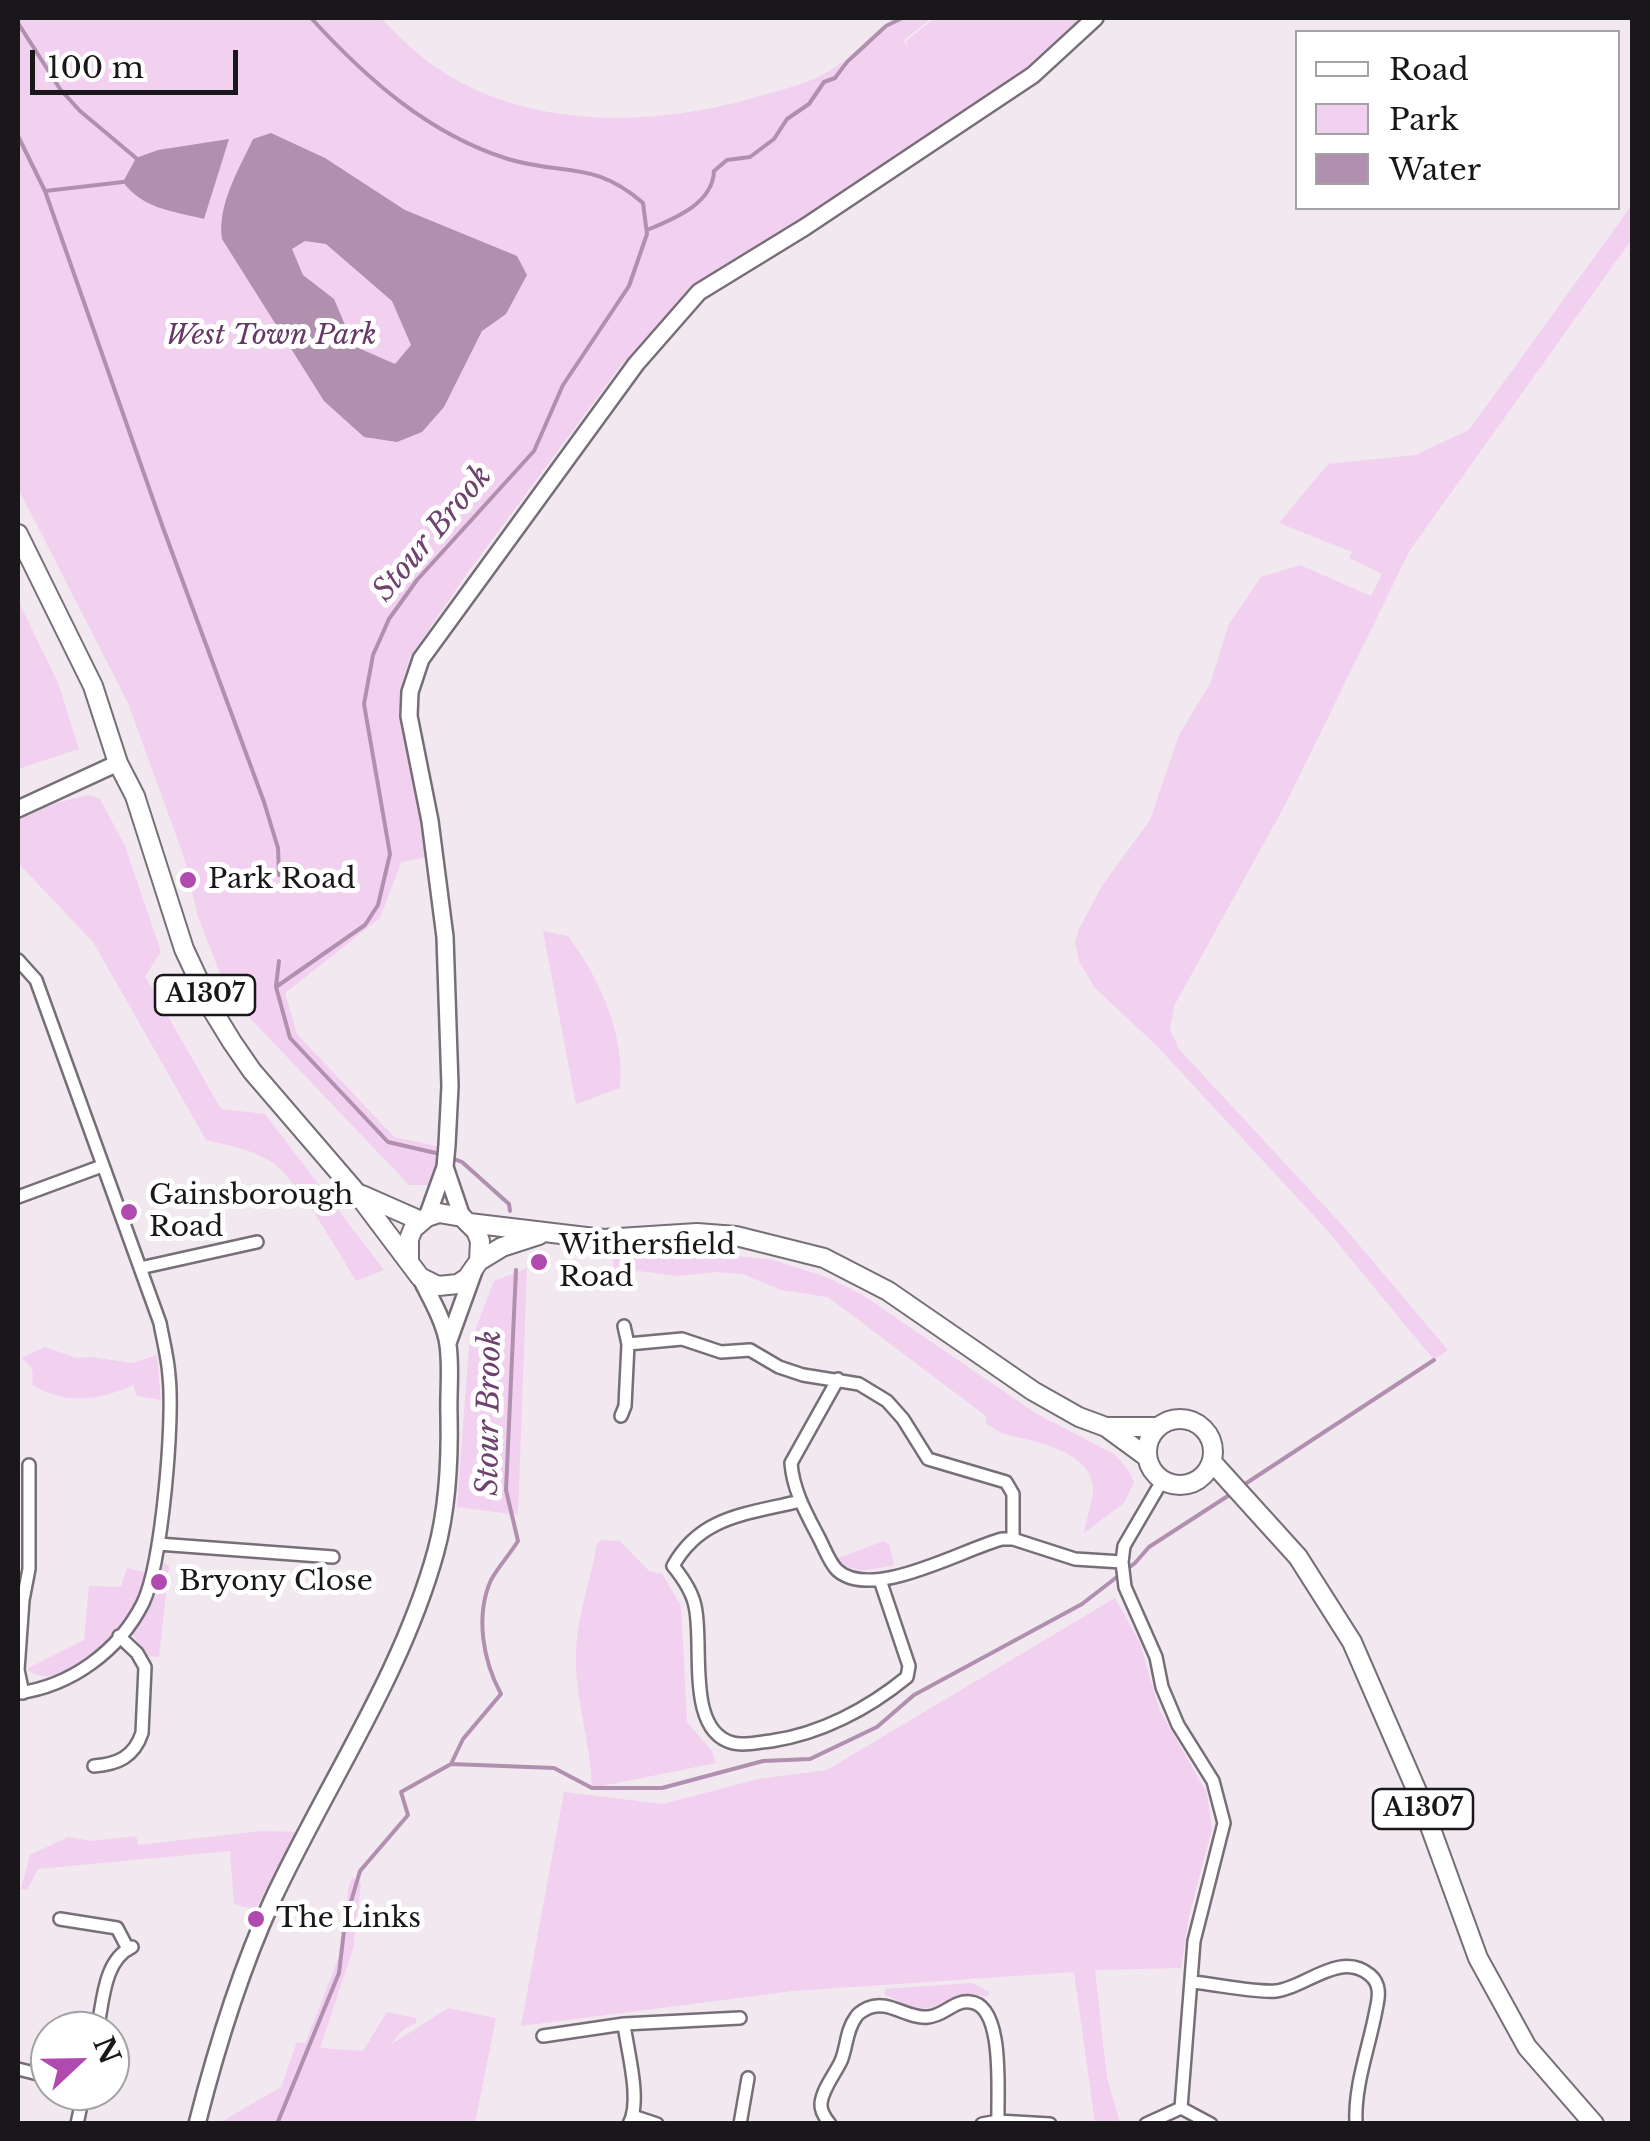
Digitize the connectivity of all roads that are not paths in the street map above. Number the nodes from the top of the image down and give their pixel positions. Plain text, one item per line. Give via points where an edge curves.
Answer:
1 (1094, 18) edge
2 (18, 534) edge
3 (118, 764) junction
4 (18, 809) edge
5 (18, 960) edge
6 (446, 1158) junction
7 (102, 1166) junction
8 (356, 1192) junction
9 (18, 1197) edge
10 (424, 1219) junction
11 (466, 1220) junction
12 (545, 1234) junction
13 (257, 1242) dead end
14 (408, 1260) junction
15 (477, 1266) junction
16 (140, 1268) junction
17 (420, 1277) junction
18 (624, 1326) dead end
19 (448, 1343) junction
20 (628, 1344) junction
21 (838, 1378) junction
22 (621, 1416) dead end
23 (1106, 1427) junction
24 (1157, 1427) junction
25 (1147, 1458) junction
26 (1212, 1462) junction
27 (29, 1465) dead end
28 (1196, 1480) junction
29 (1162, 1481) junction
30 (1235, 1494) junction
31 (800, 1501) junction
32 (1014, 1539) junction
33 (158, 1544) junction
34 (332, 1557) dead end
35 (1122, 1563) junction
36 (880, 1580) junction
37 (119, 1636) junction
38 (20, 1693) edge
39 (94, 1766) dead end
40 (60, 1919) dead end
41 (1192, 1982) junction
42 (101, 2011) edge
43 (740, 2018) dead end
44 (624, 2024) junction
45 (544, 2036) dead end
46 (748, 2078) dead end
47 (1181, 2108) junction
48 (631, 2120) edge
49 (998, 2121) junction
50 (197, 2124) edge
51 (656, 2124) edge
52 (740, 2124) edge
53 (830, 2124) edge
54 (982, 2124) edge
55 (1050, 2124) edge
56 (1146, 2124) edge
57 (1211, 2124) edge
58 (1356, 2124) edge
59 (1594, 2124) edge

1 - 6 street via 1034,75 698,292 636,364 421,659 410,716 445,937
2 - 3 main road, A1307 via 93,686
3 - 4 street
3 - 8 main road, A1307 via 135,796 184,950 213,1011 252,1071
5 - 7 street via 36,980
6 - 10 street
6 - 11 street
7 - 9 street
7 - 16 street
8 - 10 main road, A1307
8 - 14 main road, A1307
10 - 11 main road, A1307 via 450,1213
10 - 14 main road via 409,1238
11 - 12 main road
11 - 15 main road via 480,1241
12 - 15 main road via 502,1246
12 - 23 main road via 736,1236 824,1258 888,1291 1033,1391
13 - 16 street
14 - 17 main road, A1307
15 - 17 main road via 448,1286
15 - 19 street
16 - 33 street via 170,1378
17 - 19 street
18 - 20 street
19 - 50 street via 449,1458 432,1563 388,1674 270,1905 212,2062
20 - 21 street via 682,1339 721,1352 750,1350 803,1375
20 - 22 street
21 - 31 street via 791,1463
21 - 32 street via 887,1401 928,1459 1006,1482 1014,1494
23 - 24 main road
23 - 25 main road
24 - 25 main road
24 - 26 main road via 1172,1420 1196,1424 1212,1446
25 - 29 main road
26 - 28 main road
26 - 30 main road
27 - 38 street
28 - 29 main road via 1174,1486
28 - 30 main road
29 - 35 street via 1124,1546
30 - 59 main road, A1307 via 1298,1557 1352,1642 1419,1796 1478,1958 1527,2047
31 - 36 street via 834,1568
31 - 36 street via 717,1522 684,1547 673,1566 694,1602 708,1727 736,1745 810,1734 907,1677
32 - 35 street via 1075,1559
32 - 36 street
33 - 34 street
33 - 37 street via 143,1602
35 - 41 street via 1162,1687 1213,1781 1224,1822 1194,1941
37 - 38 street via 79,1673
37 - 39 street via 145,1666 142,1733 124,1760
40 - 42 street via 117,1928 130,1948 117,1958
41 - 47 street
41 - 58 street via 1262,1992 1341,1967 1372,1977 1379,1989 1377,2009
43 - 44 street
44 - 45 street
44 - 48 street
46 - 52 street
47 - 56 street
47 - 57 street
48 - 51 street
49 - 53 street via 994,2023 985,2008 958,2002 925,2018 892,2007 864,2009 848,2032 821,2104
49 - 54 street
49 - 55 street

